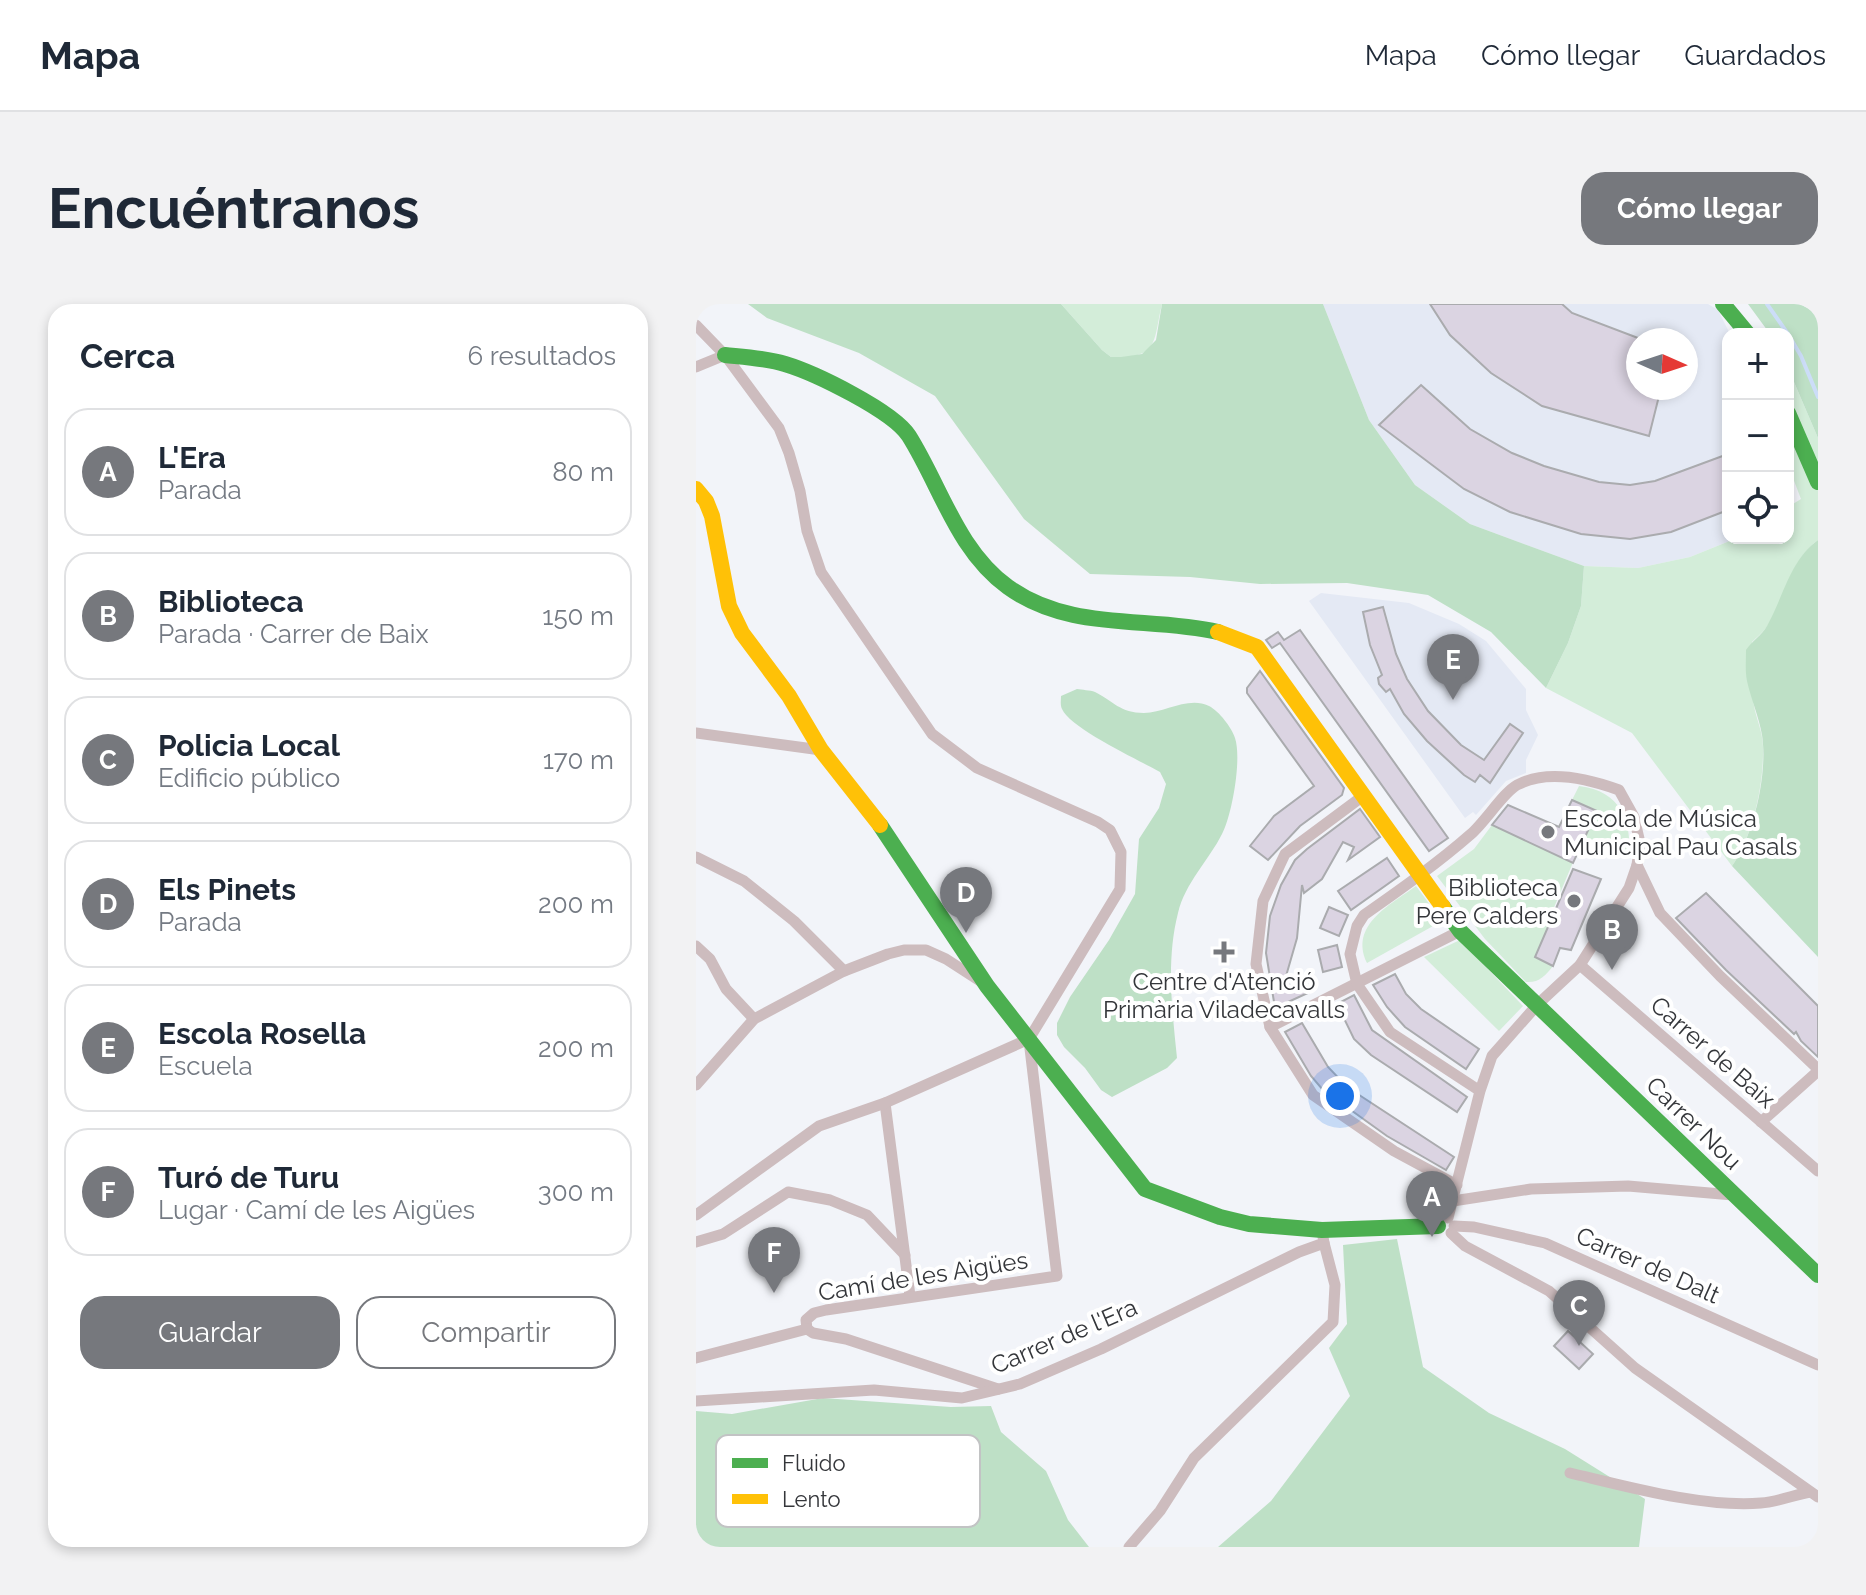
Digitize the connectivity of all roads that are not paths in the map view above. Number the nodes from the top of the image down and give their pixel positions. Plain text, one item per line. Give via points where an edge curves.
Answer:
1 (1723, 304) edge
2 (696, 325) edge
3 (1743, 328) edge
4 (725, 355) junction
5 (696, 367) edge
6 (1794, 427) edge
7 (1818, 482) edge
8 (696, 489) edge
9 (696, 733) edge
10 (821, 750) junction
11 (1363, 796) junction
12 (696, 857) edge
13 (1637, 865) junction
14 (1421, 875) junction
15 (1460, 931) junction
16 (696, 946) edge
17 (1580, 965) junction
18 (844, 971) junction
19 (1357, 984) junction
20 (987, 986) junction
21 (1538, 1004) junction
22 (754, 1019) junction
23 (1270, 1027) junction
24 (1029, 1039) junction
25 (1818, 1070) edge
26 (696, 1085) edge
27 (1480, 1091) junction
28 (885, 1103) junction
29 (1761, 1122) junction
30 (1818, 1171) edge
31 (1457, 1185) junction
32 (1733, 1195) junction
33 (1453, 1201) junction
34 (696, 1215) edge
35 (1448, 1226) junction
36 (1323, 1237) junction
37 (696, 1242) edge
38 (905, 1255) junction
39 (1818, 1275) edge
40 (910, 1296) junction
41 (807, 1329) junction
42 (1818, 1350) edge
43 (696, 1358) edge
44 (1813, 1362) edge
45 (998, 1389) junction
46 (696, 1401) edge
47 (1570, 1473) dead end
48 (1814, 1494) edge
49 (1129, 1547) edge

1 - 3 street
2 - 4 street
4 - 5 street
4 - 11 street via 809,373 894,418 975,555 1008,587 1040,606 1081,620 1217,629 1257,647
4 - 24 street via 779,428 821,572 932,734 977,768 1098,822 1110,830 1121,852 1120,889
6 - 7 street
8 - 10 street via 712,516 733,617
9 - 10 street
10 - 20 street via 878,822
11 - 14 street
11 - 23 street via 1285,854 1263,901 1256,964
12 - 18 street via 744,881
13 - 14 street via 1640,843 1634,817 1619,790 1593,780 1555,778 1516,785 1474,832
13 - 17 street via 1629,888
13 - 25 street via 1660,913
14 - 15 street
14 - 19 street via 1364,915 1357,926 1350,954
15 - 19 street
15 - 21 street
16 - 22 street
17 - 21 street
17 - 29 street, Carrer de Baix
18 - 20 street via 915,949 936,953
18 - 22 street
19 - 23 street
19 - 27 street via 1390,1032
20 - 24 street
21 - 27 street via 1492,1056
21 - 32 street, Carrer Nou
22 - 26 street
23 - 31 street via 1313,1095 1394,1151
24 - 28 street
24 - 36 street via 1145,1189 1220,1217
24 - 40 street, Camí de les Aigües via 1057,1276
25 - 29 street
27 - 31 street
28 - 34 street via 819,1126
28 - 38 street
29 - 30 street, Carrer de Baix
31 - 33 street
32 - 33 street via 1628,1186 1531,1189
32 - 39 street, Carrer Nou
33 - 35 street
35 - 36 street
35 - 44 street, Carrer de Dalt via 1545,1243
35 - 48 street via 1465,1246 1549,1291 1635,1368
36 - 45 street, Carrer de l'Era via 1101,1349
36 - 49 street via 1335,1285 1333,1322 1194,1458
37 - 38 street via 723,1234 788,1192 830,1200 867,1215
38 - 40 street
40 - 41 street, Camí de les Aigües via 814,1313 806,1320
41 - 43 street
41 - 45 street
42 - 44 street
45 - 46 street, Carrer de l'Era via 962,1398 874,1390
47 - 48 street via 1723,1502 1762,1503

